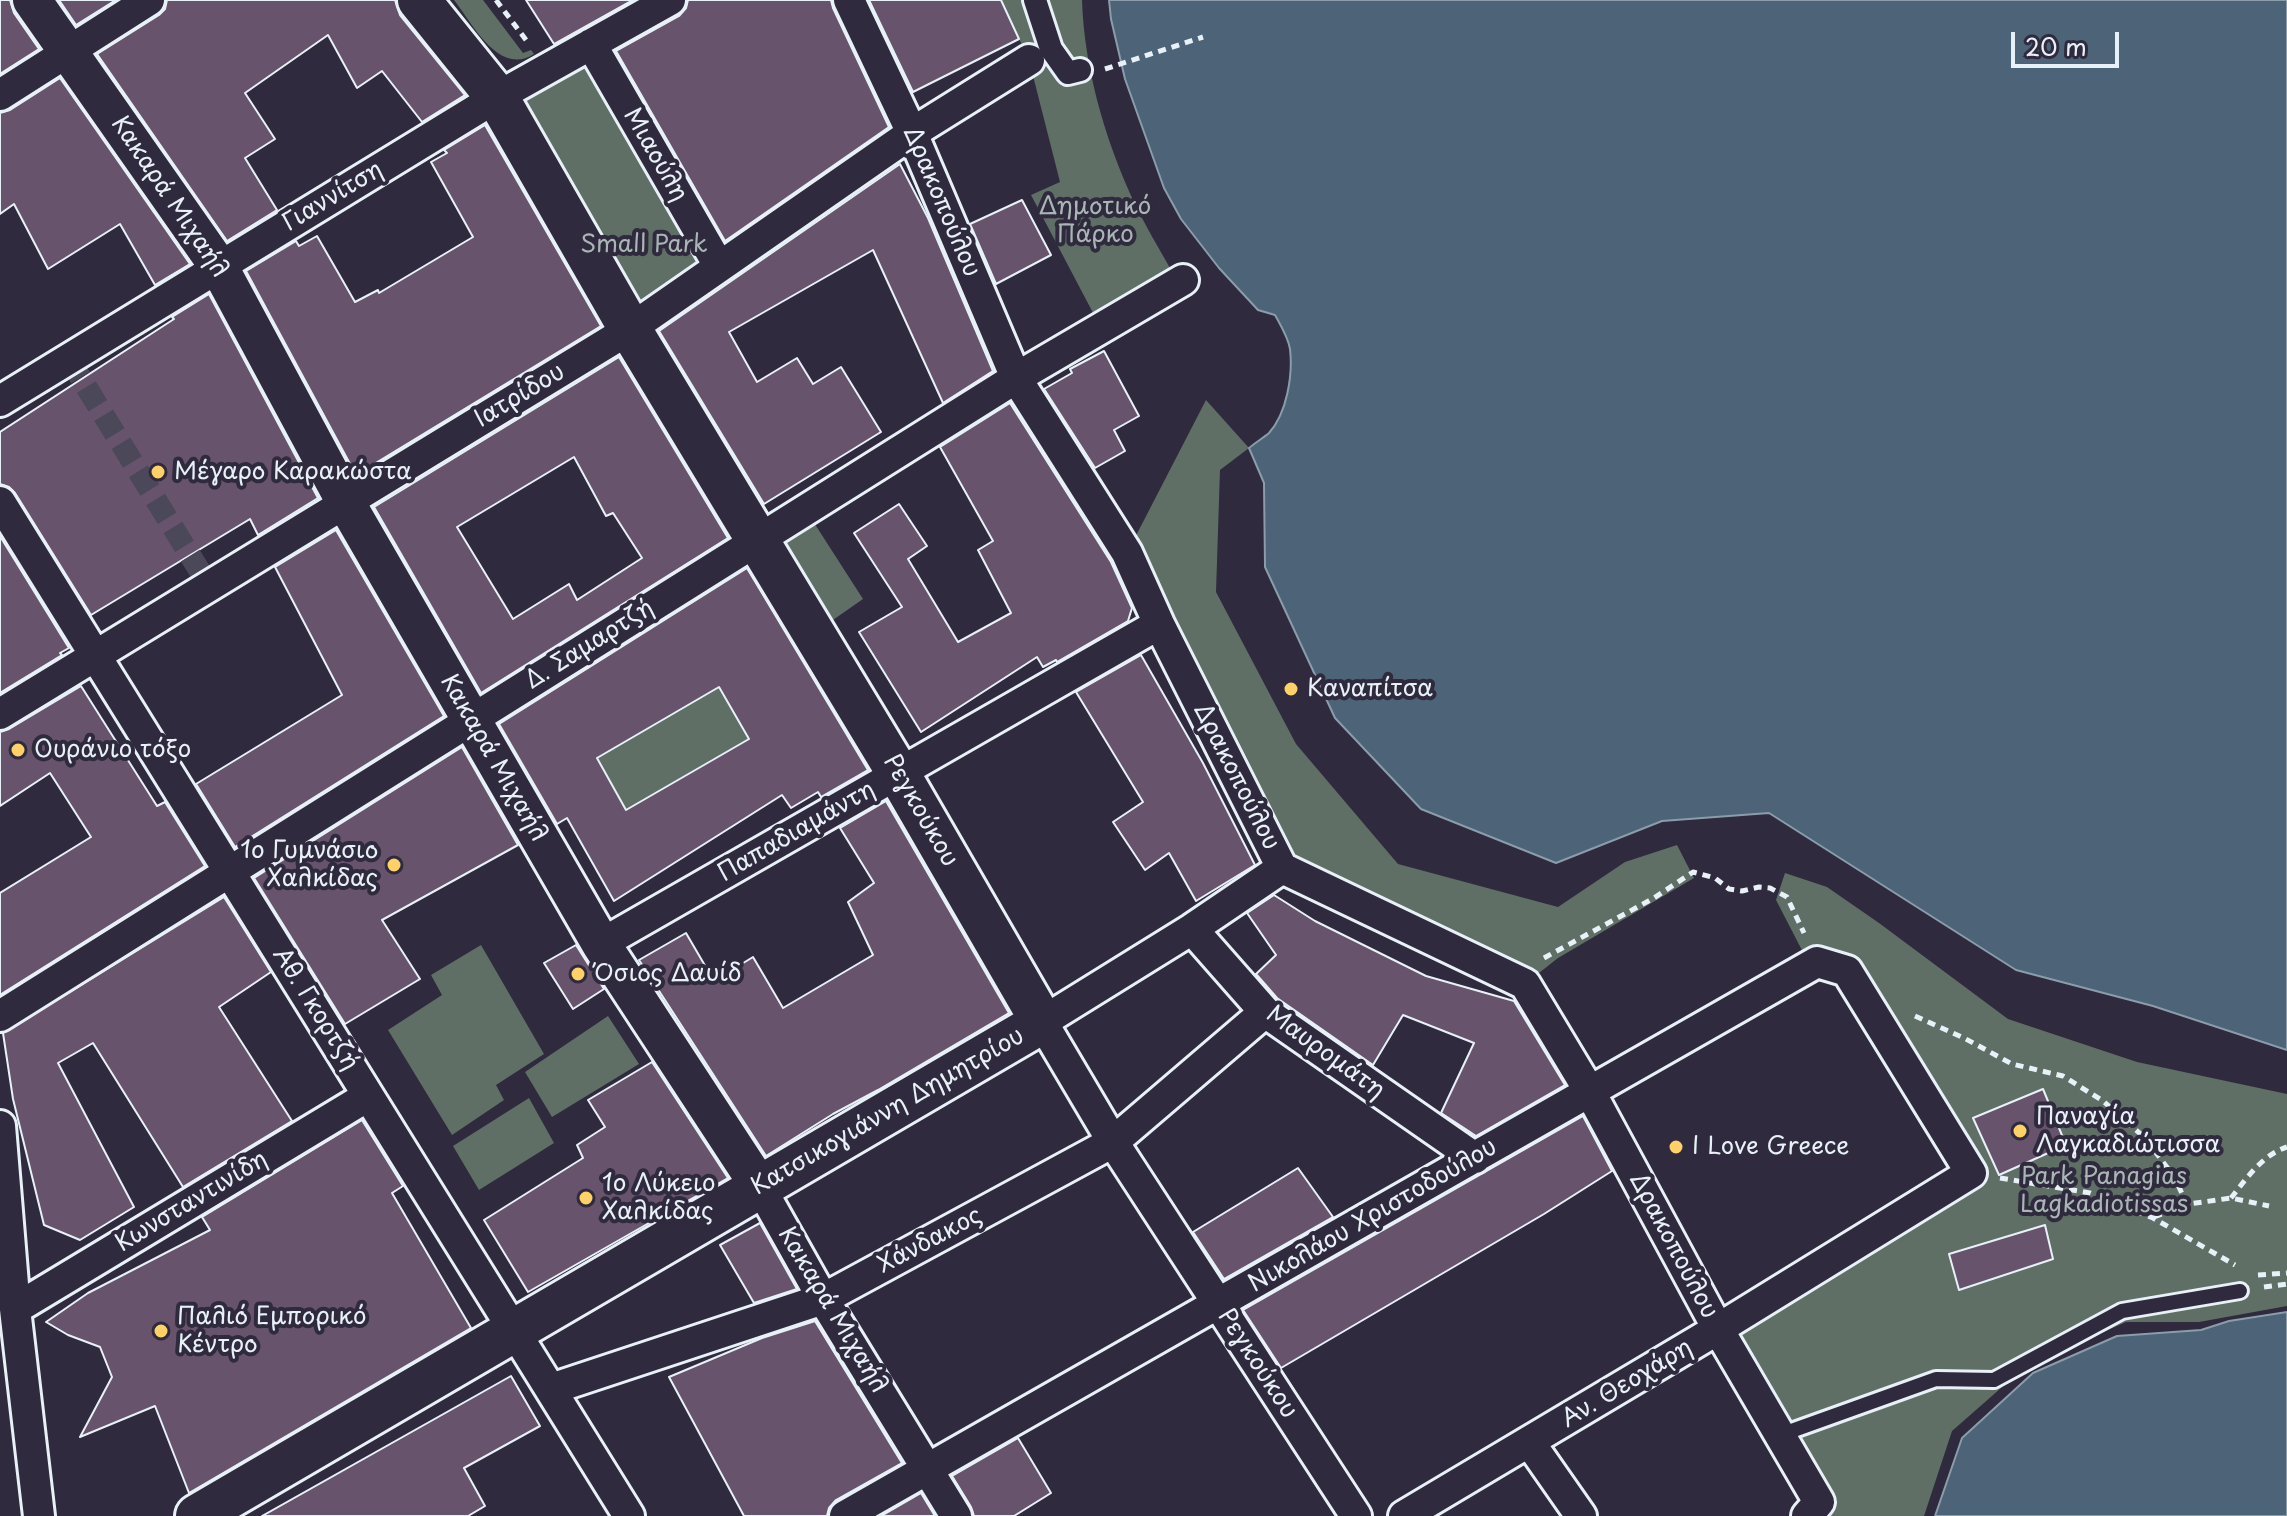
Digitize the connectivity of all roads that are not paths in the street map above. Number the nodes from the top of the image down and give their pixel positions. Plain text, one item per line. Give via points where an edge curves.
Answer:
1 (32, 0) edge
2 (149, 0) edge
3 (419, 0) edge
4 (670, 0) edge
5 (849, 0) edge
6 (1035, 0) edge
7 (591, 44) junction
8 (69, 51) junction
9 (1040, 54) junction
10 (1087, 71) road end
11 (0, 95) edge
12 (497, 97) junction
13 (912, 133) junction
14 (719, 266) junction
15 (219, 267) junction
16 (1183, 280) dead end
17 (630, 329) junction
18 (1016, 378) junction
19 (0, 401) edge
20 (0, 502) edge
21 (346, 503) junction
22 (757, 540) junction
23 (1159, 624) junction
24 (95, 656) junction
25 (0, 714) edge
26 (471, 720) junction
27 (898, 773) junction
28 (1282, 868) junction
29 (229, 872) junction
30 (1192, 929) junction
31 (601, 944) junction
32 (1265, 1012) junction
33 (0, 1016) edge
34 (1042, 1022) junction
35 (1590, 1092) junction
36 (368, 1096) junction
37 (0, 1126) edge
38 (1113, 1142) junction
39 (1475, 1158) junction
40 (1971, 1173) joint
41 (760, 1187) junction
42 (2240, 1291) dead end
43 (823, 1299) junction
44 (1217, 1304) junction
45 (15, 1309) junction
46 (1718, 1329) junction
47 (514, 1331) junction
48 (551, 1389) junction
49 (1780, 1435) junction
50 (1530, 1443) junction
51 (927, 1469) junction
52 (1813, 1509) edge
53 (39, 1516) edge
54 (197, 1516) edge
55 (629, 1516) edge
56 (845, 1516) edge
57 (956, 1516) edge
58 (1356, 1516) edge
59 (1404, 1516) edge
60 (1581, 1516) edge

1 - 8 street, Κακαρά Μιχαήλ
2 - 8 street
3 - 12 main road, Ρεγκούκου
4 - 7 street, Γιαννίτση
5 - 13 street, Δρακοπούλου
6 - 9 street
7 - 12 street, Γιαννίτση
7 - 14 street, Μιαούλη
8 - 11 street
8 - 15 street, Κακαρά Μιχαήλ
9 - 10 street via 1068,73
9 - 13 street, Ιατρίδου
12 - 15 street, Γιαννίτση
12 - 17 main road, Ρεγκούκου
13 - 14 street, Ιατρίδου
13 - 18 street, Δρακοπούλου
14 - 17 street, Ιατρίδου
15 - 19 street, Γιαννίτση
15 - 21 street, Κακαρά Μιχαήλ
16 - 18 street, Δ. Σαμαρτζή
17 - 21 street, Ιατρίδου
17 - 22 main road, Ρεγκούκου
18 - 22 street, Δ. Σαμαρτζή
18 - 23 street, Δρακοπούλου via 1127,553
20 - 24 street, Αθ. Γκορτζή
21 - 24 street, Ιατρίδου
21 - 26 street, Κακαρά Μιχαήλ
22 - 26 street, Δ. Σαμαρτζή
22 - 27 main road, Ρεγκούκου
23 - 27 street, Παπαδιαμάντη
23 - 28 street, Δρακοπούλου
24 - 25 street, Ιατρίδου
24 - 29 street, Αθ. Γκορτζή
26 - 29 street, Δ. Σαμαρτζή
26 - 31 street, Κακαρά Μιχαήλ
27 - 31 street, Παπαδιαμάντη
27 - 34 main road, Ρεγκούκου
28 - 30 street, Κατσικογιάννη Δημητρίου
28 - 35 street, Δρακοπούλου via 1525,984
29 - 33 street, Δ. Σαμαρτζή
29 - 36 street, Αθ. Γκορτζή
30 - 32 street, Μαυρομάτη
30 - 34 street, Κατσικογιάννη Δημητρίου
31 - 41 street, Κακαρά Μιχαήλ
32 - 38 street, Χάνδακος
32 - 39 street, Μαυρομάτη
34 - 38 street, Ρεγκούκου
34 - 41 main road, Κατσικογιάννη Δημητρίου
35 - 39 street, Νικολάου Χριστοδούλου
35 - 40 street, Νικολάου Χριστοδούλου via 1817,962 1847,971
35 - 46 street, Δρακοπούλου
36 - 45 street, Κωνσταντινίδη
36 - 47 street, Αθ. Γκορτζή
37 - 45 street
38 - 43 street, Χάνδακος
38 - 44 street, Ρεγκούκου
39 - 44 street, Νικολάου Χριστοδούλου
40 - 46 street, Αν. Θεοχάρη
41 - 43 street, Κακαρά Μιχαήλ
41 - 47 main road, Κατσικογιάννη Δημητρίου
42 - 49 lane via 2122,1311 1994,1380 1936,1379
43 - 48 street, Χάνδακος
43 - 51 street, Κακαρά Μιχαήλ
44 - 51 street, Νικολάου Χριστοδούλου
44 - 58 street, Ρεγκούκου
45 - 53 street
46 - 49 street, Δρακοπούλου
46 - 50 street, Αν. Θεοχάρη
47 - 48 street, Αθ. Γκορτζή
47 - 54 main road, Κατσικογιάννη Δημητρίου
48 - 55 street, Αθ. Γκορτζή
49 - 52 street, Δρακοπούλου
50 - 59 street, Αν. Θεοχάρη
50 - 60 street
51 - 56 street, Νικολάου Χριστοδούλου
51 - 57 street, Κακαρά Μιχαήλ

